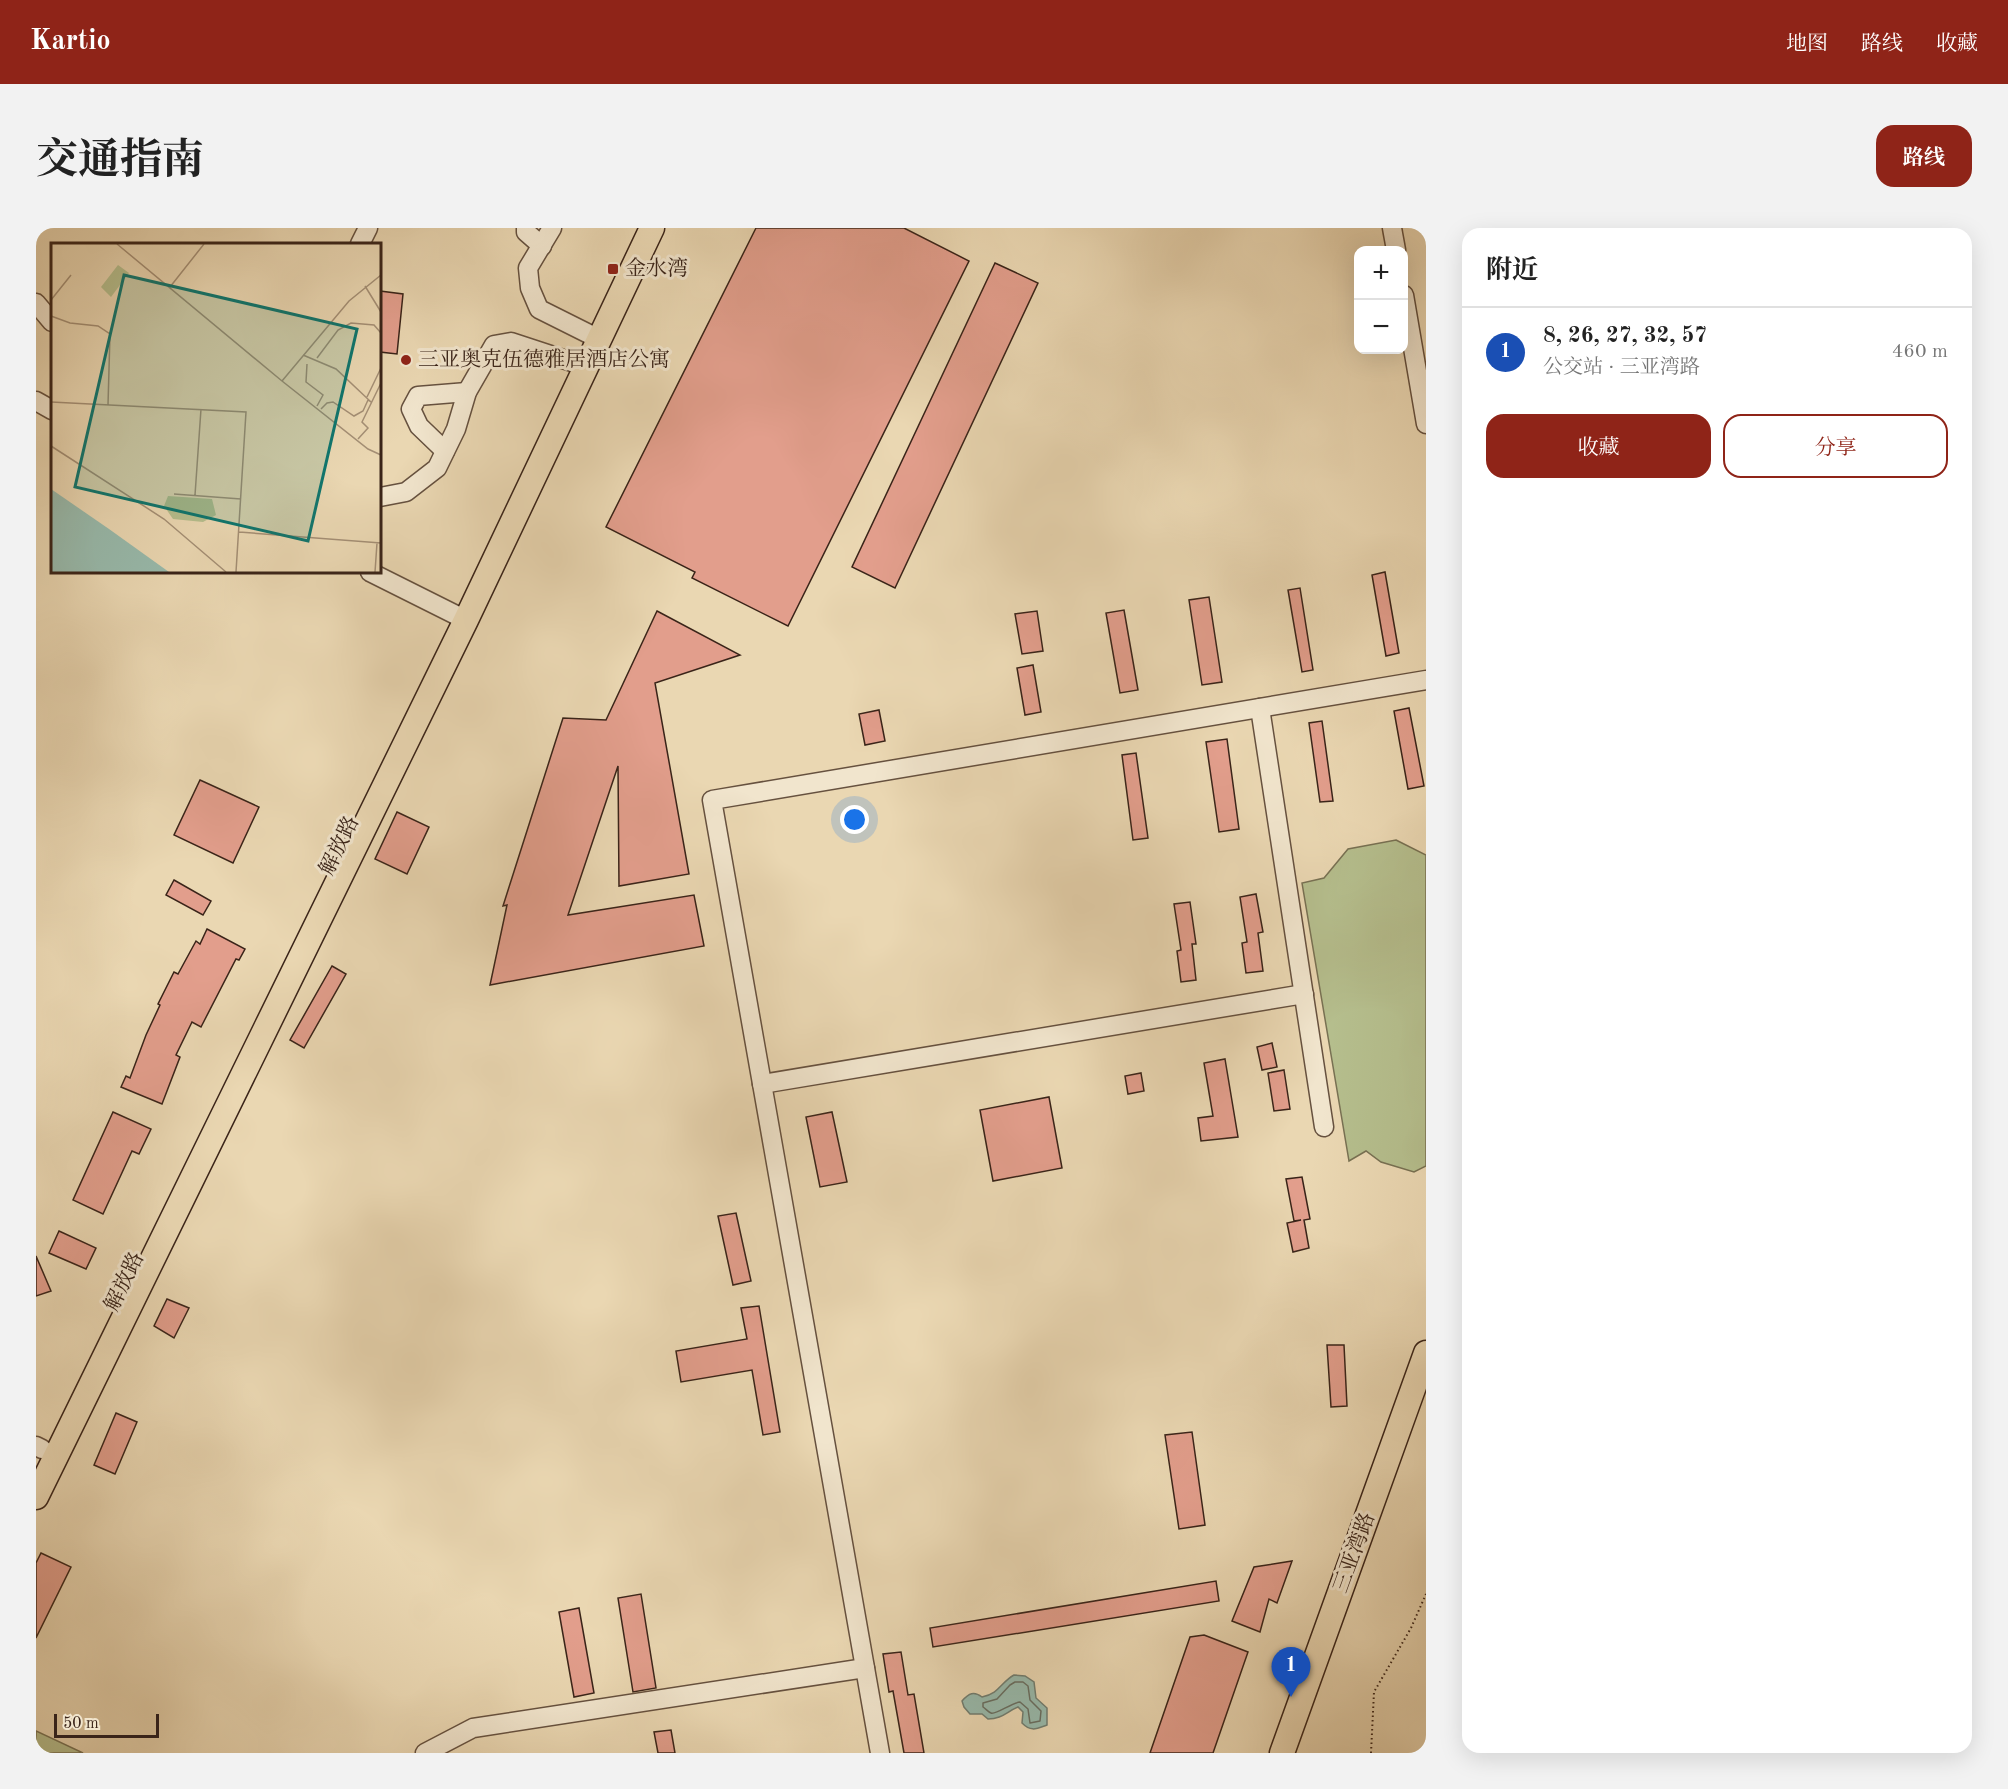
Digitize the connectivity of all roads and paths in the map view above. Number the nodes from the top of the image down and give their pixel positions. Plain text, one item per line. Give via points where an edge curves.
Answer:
1 (368, 228) edge
2 (526, 228) edge
3 (552, 228) edge
4 (640, 228) edge
5 (652, 228) edge
6 (1392, 228) edge
7 (360, 243) edge
8 (542, 246) junction
9 (1395, 246) edge
10 (1405, 300) edge
11 (36, 303) edge
12 (51, 321) edge
13 (589, 334) junction
14 (575, 363) junction
15 (467, 392) junction
16 (36, 401) edge
17 (51, 409) edge
18 (1426, 424) edge
19 (445, 451) junction
20 (381, 498) edge
21 (372, 573) edge
22 (460, 617) junction
23 (1426, 680) edge
24 (1260, 708) junction
25 (1304, 994) junction
26 (762, 1084) junction
27 (1324, 1127) dead end
28 (1426, 1353) edge
29 (1426, 1389) edge
30 (38, 1452) edge
31 (36, 1497) edge
32 (1426, 1594) edge
33 (865, 1668) junction
34 (425, 1753) edge
35 (880, 1753) edge
36 (1282, 1753) edge
37 (1297, 1753) edge
38 (1371, 1753) edge

1 - 7 street
2 - 8 street
3 - 8 street
4 - 13 main road, 解放路
5 - 22 main road
6 - 9 street
8 - 13 street via 528,268 530,288 539,309
10 - 18 street
11 - 12 street
13 - 14 main road, 解放路
14 - 15 street via 511,342 494,345
14 - 22 main road, 解放路
15 - 19 street
15 - 19 street via 418,396 411,409 419,426
16 - 17 street
19 - 20 street via 437,468 406,492
21 - 22 street
22 - 30 main road, 解放路
22 - 31 main road
23 - 24 street
24 - 25 street
24 - 26 street via 712,800
25 - 26 street
25 - 27 street
26 - 33 street
28 - 36 main road, 三亚湾路
29 - 37 main road, 三亚湾路
32 - 38 path via 1374,1692
33 - 34 street via 473,1728
33 - 35 street

